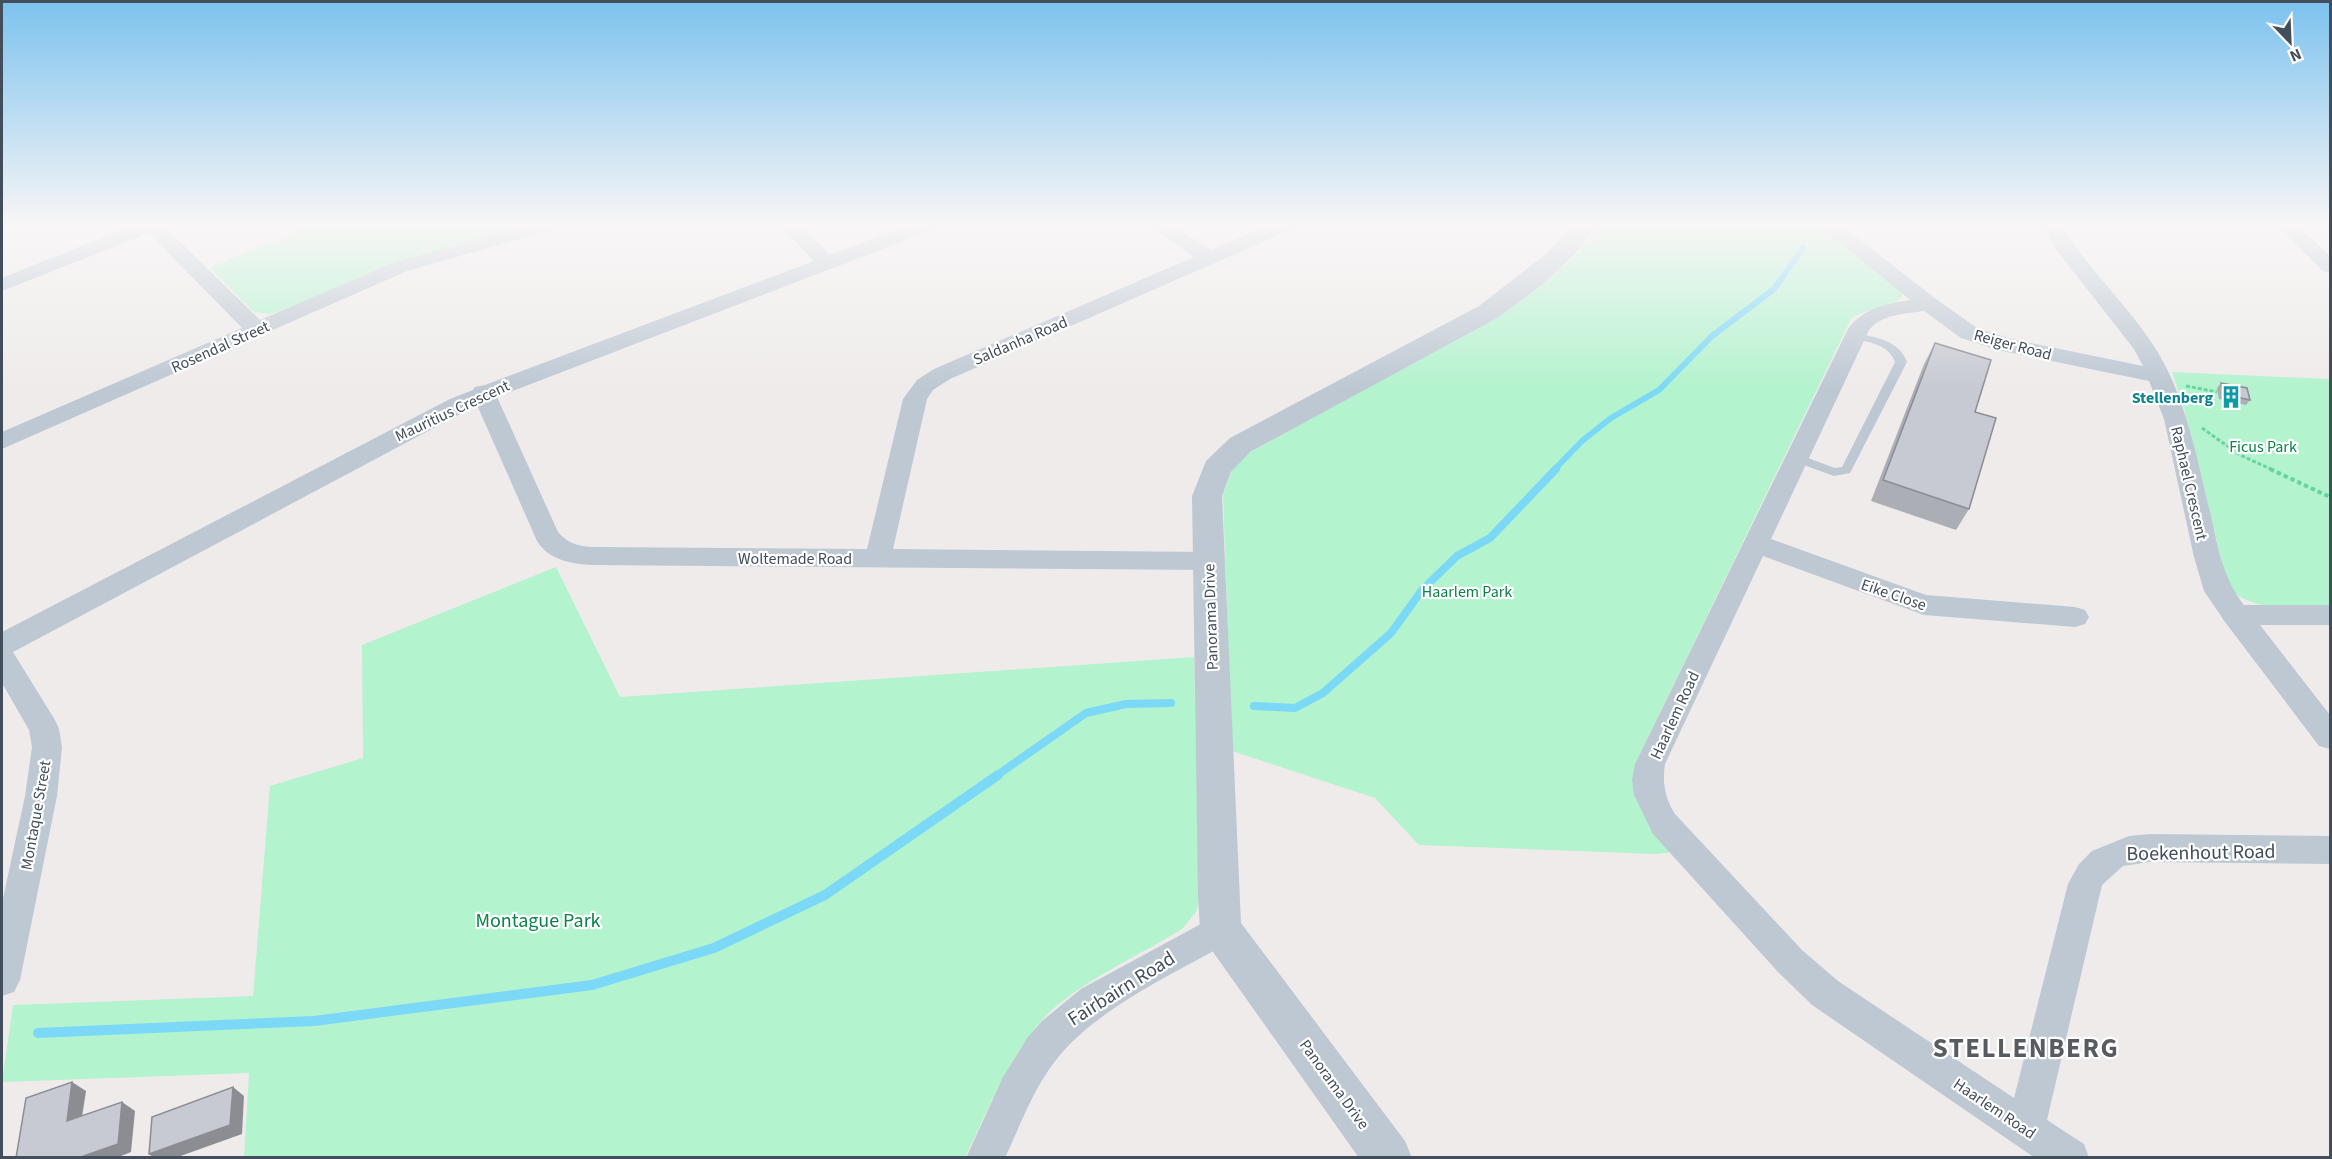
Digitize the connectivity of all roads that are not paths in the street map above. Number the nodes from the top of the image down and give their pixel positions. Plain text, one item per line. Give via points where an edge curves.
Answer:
1 (207, 280) edge
2 (371, 280) edge
3 (781, 280) edge
4 (1158, 280) edge
5 (1530, 280) edge
6 (1898, 280) edge
7 (2091, 280) edge
8 (1928, 304) junction
9 (256, 330) junction
10 (1855, 336) junction
11 (2158, 376) junction
12 (483, 392) junction
13 (2, 441) edge
14 (1797, 458) junction
15 (1756, 543) junction
16 (878, 558) junction
17 (1208, 561) junction
18 (2235, 615) junction
19 (2331, 615) edge
20 (2075, 617) dead end
21 (2, 645) edge
22 (2, 659) edge
23 (2331, 737) edge
24 (2331, 850) edge
25 (1221, 929) junction
26 (2, 980) edge
27 (2026, 1128) junction
28 (985, 1158) edge
29 (1388, 1158) edge
30 (2070, 1158) edge

1 - 9 street
2 - 9 street, Rosendal Street
3 - 12 street, Mauritius Crescent
4 - 16 street, Saldanha Road via 942,374 926,385 915,399
5 - 17 street, Panorama Drive via 1488,312 1231,452 1217,468 1209,486
6 - 8 street, Reiger Road
7 - 11 street, Raphael Crescent via 2144,347
8 - 10 street, Haarlem Road via 1876,315 1862,323
8 - 11 street, Reiger Road via 1960,328 1992,341
9 - 13 street, Rosendal Street
10 - 14 street, Haarlem Road
10 - 14 lane via 1891,348 1901,362 1846,470 1834,472
11 - 18 street, Raphael Crescent via 2172,409 2207,557 2218,591
12 - 16 street, Woltemade Road via 546,535 562,551 592,556
12 - 21 street, Mauritius Crescent
14 - 15 street, Haarlem Road
15 - 20 street, Eike Close via 1924,605
15 - 27 street, Haarlem Road via 1650,764 1647,787 1653,806 1664,824 1807,977
16 - 17 street, Woltemade Road
17 - 25 street, Panorama Drive
18 - 19 street
18 - 23 street, Raphael Crescent
22 - 26 street, Montaque Street via 44,729 47,747 41,796
24 - 27 street, Boekenhout Road via 2150,848 2112,855 2098,863 2085,884
25 - 28 street, Fairbairn Road via 1094,1000 1057,1029 1029,1066
25 - 29 street, Panorama Drive
27 - 30 street, Haarlem Road

